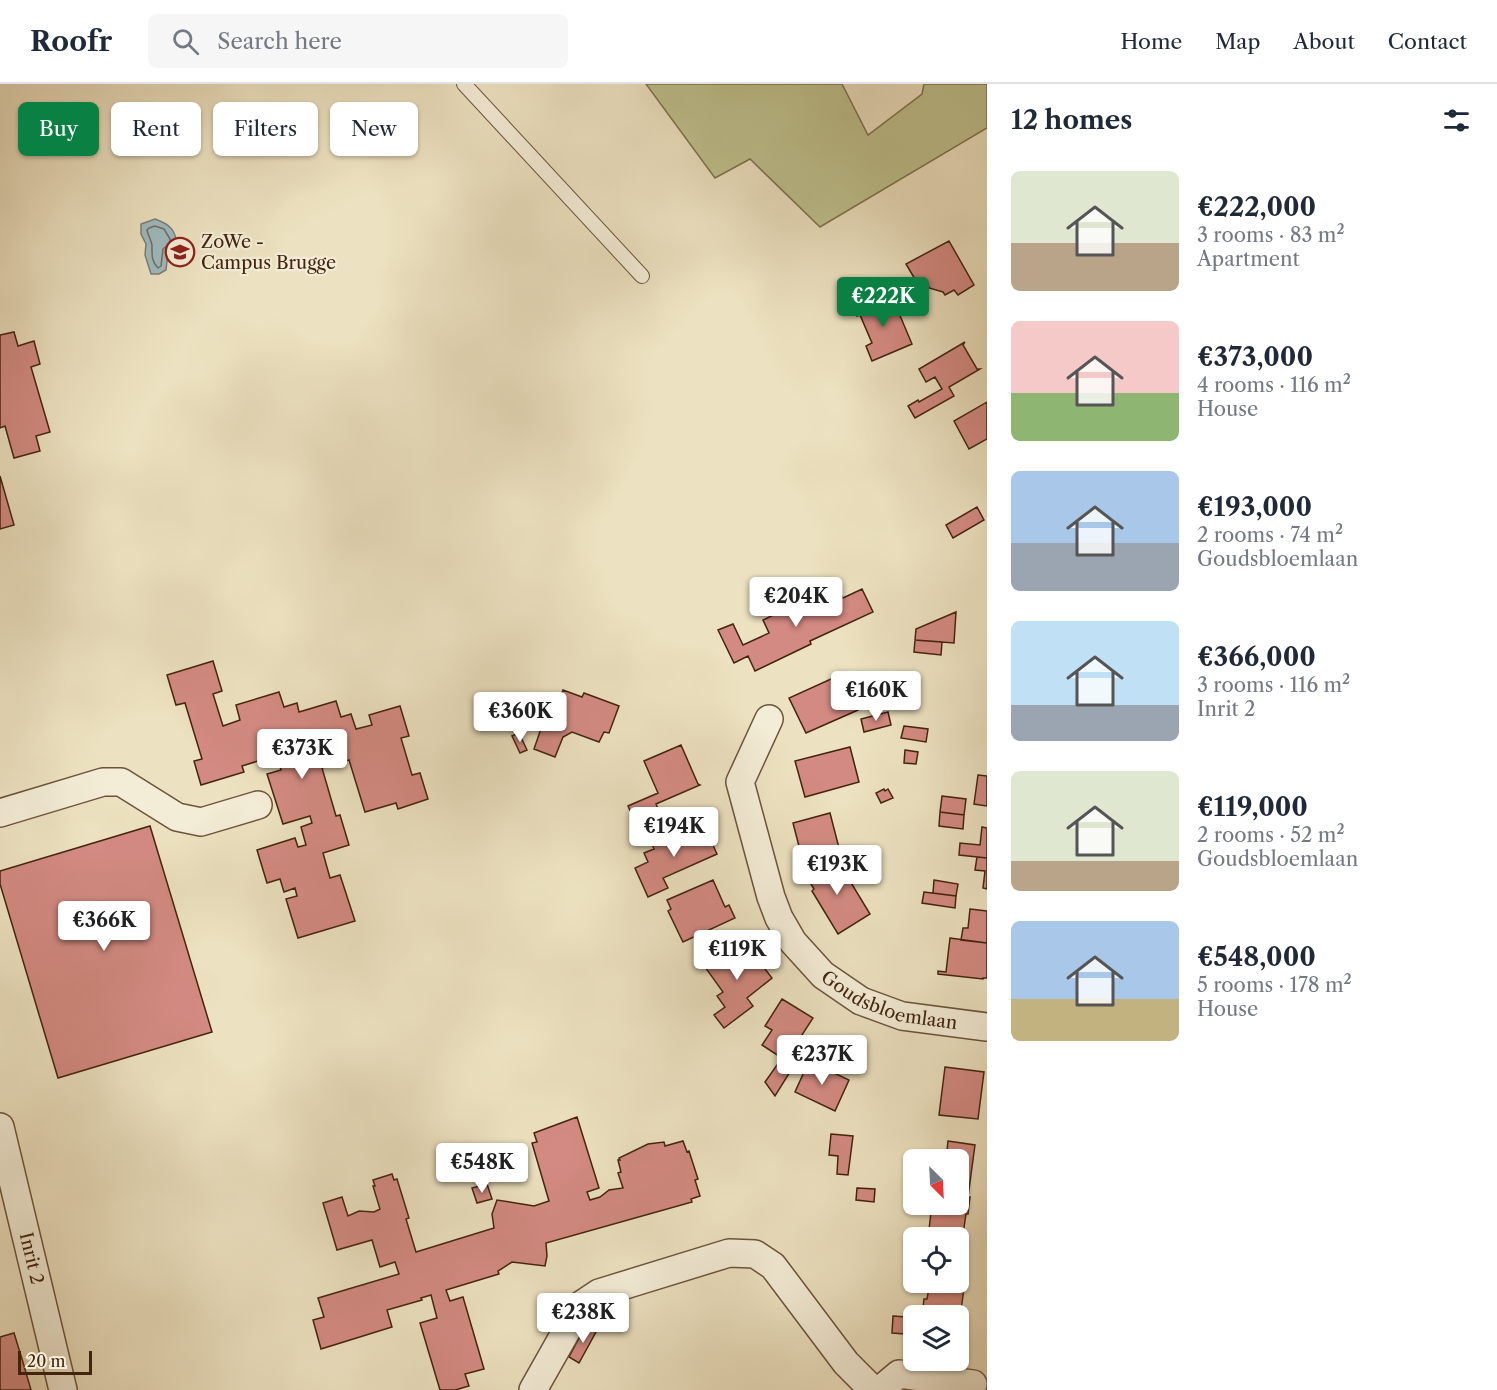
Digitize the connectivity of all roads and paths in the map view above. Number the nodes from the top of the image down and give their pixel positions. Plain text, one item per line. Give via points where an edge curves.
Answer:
1 (464, 84) edge
2 (642, 276) dead end
3 (769, 719) dead end
4 (258, 805) dead end
5 (0, 813) edge
6 (987, 1027) edge
7 (0, 1127) edge
8 (979, 1384) edge
9 (63, 1390) edge
10 (533, 1390) edge
11 (873, 1390) edge
12 (880, 1390) edge

1 - 2 lane
3 - 6 street, Goudsbloemlaan via 740,782 771,897 794,942 823,975 861,1001 902,1016
4 - 5 street via 201,822 177,817 121,782 103,782
7 - 9 street, Inrit 2
8 - 12 street via 899,1374
10 - 11 street via 581,1305 599,1293 729,1253 754,1254 773,1266 846,1364

